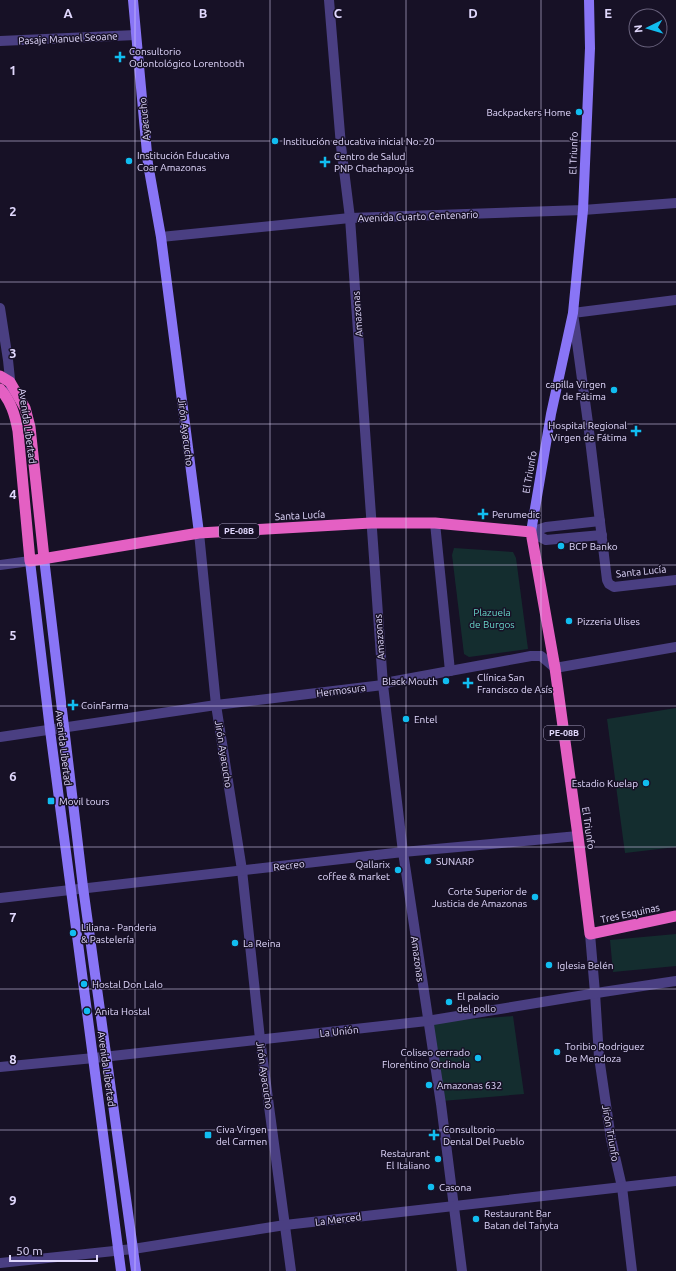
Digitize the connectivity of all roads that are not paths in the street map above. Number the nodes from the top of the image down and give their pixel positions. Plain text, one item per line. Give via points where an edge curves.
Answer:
1 (133, 0) edge
2 (328, 0) edge
3 (589, 0) edge
4 (136, 35) junction
5 (0, 41) edge
6 (676, 203) edge
7 (583, 210) junction
8 (350, 218) junction
9 (161, 237) junction
10 (676, 300) edge
11 (0, 308) edge
12 (573, 313) junction
13 (0, 376) edge
14 (10, 382) junction
15 (0, 389) edge
16 (14, 412) junction
17 (600, 521) junction
18 (371, 523) junction
19 (435, 524) junction
20 (531, 532) junction
21 (199, 533) junction
22 (602, 535) junction
23 (44, 558) junction
24 (30, 561) junction
25 (0, 565) edge
26 (676, 580) edge
27 (676, 647) edge
28 (555, 668) junction
29 (450, 671) junction
30 (383, 685) junction
31 (216, 705) junction
32 (64, 728) junction
33 (50, 730) junction
34 (0, 737) edge
35 (578, 836) junction
36 (403, 852) junction
37 (242, 870) junction
38 (83, 887) junction
39 (70, 889) junction
40 (0, 898) edge
41 (676, 916) edge
42 (590, 934) junction
43 (676, 982) edge
44 (595, 993) junction
45 (427, 1021) junction
46 (260, 1039) junction
47 (107, 1056) junction
48 (94, 1058) junction
49 (0, 1067) edge
50 (676, 1181) edge
51 (622, 1187) junction
52 (454, 1206) junction
53 (285, 1225) junction
54 (132, 1249) junction
55 (119, 1250) junction
56 (0, 1263) edge
57 (121, 1271) edge
58 (136, 1271) edge
59 (291, 1271) edge
60 (462, 1271) edge
61 (632, 1271) edge

1 - 4 main road, Ayacucho
2 - 8 street, Amazonas
3 - 7 main road, El Triunfo via 590,48
4 - 5 street, Pasaje Manuel Seoane
4 - 9 main road, Ayacucho via 148,164
6 - 7 street, Avenida Cuarto Centenario
7 - 8 street, Avenida Cuarto Centenario
7 - 12 main road, El Triunfo
8 - 9 street, Avenida Cuarto Centenario
8 - 18 street, Amazonas
9 - 21 main road, Jirón Ayacucho
10 - 12 street
11 - 14 street
12 - 17 street
12 - 20 main road, El Triunfo via 551,414
13 - 14 highway
14 - 16 street, Avenida Libertad
14 - 23 highway, Avenida Libertad via 25,408 30,427
15 - 16 highway via 6,395
16 - 24 highway, Avenida Libertad
17 - 20 street, Santa Lucía via 546,527
17 - 22 street
18 - 19 highway, Santa Lucía / PE-08B
18 - 21 highway, Santa Lucía / PE-08B
18 - 30 street, Amazonas
19 - 20 highway, Santa Lucía / PE-08B
19 - 29 street
20 - 22 street, Santa Lucía via 546,540
20 - 28 highway, El Triunfo / PE-08B
21 - 23 highway, Santa Lucía / PE-08B
21 - 31 street, Jirón Ayacucho
22 - 26 street, Santa Lucía via 609,584 614,587
23 - 24 highway, Santa Lucía / PE-08B
23 - 32 main road, Avenida Libertad
24 - 25 street, Santa Lucía
24 - 33 main road, Avenida Libertad
27 - 28 street
28 - 29 street, Hermosura via 541,656 531,656
28 - 35 highway, El Triunfo / PE-08B
29 - 30 street, Hermosura
30 - 31 street, Hermosura
30 - 36 street, Amazonas
31 - 32 street, Hermosura
31 - 37 street, Jirón Ayacucho
32 - 33 street, Hermosura
32 - 38 main road, Avenida Libertad
33 - 34 street, Hermosura
33 - 39 main road, Avenida Libertad
35 - 36 street, Recreo
35 - 42 highway, El Triunfo / PE-08B
36 - 37 street, Recreo
36 - 45 street, Amazonas
37 - 38 street, Recreo
37 - 46 street, Jirón Ayacucho
38 - 39 street, Recreo
38 - 47 main road, Avenida Libertad
39 - 40 street, Recreo
39 - 48 main road, Avenida Libertad
41 - 42 highway, Tres Esquinas
42 - 44 street, El Triunfo
43 - 44 street, La Unión
44 - 45 street, La Unión
44 - 51 street, Jirón Triunfo via 599,1057 611,1139
45 - 46 street, La Unión
45 - 52 street, Amazonas
46 - 47 street, La Unión
46 - 53 street, Jirón Ayacucho
47 - 48 street, La Unión
47 - 54 main road, Avenida Libertad
48 - 49 street, La Unión
48 - 55 main road, Avenida Libertad
50 - 51 street, La Merced
51 - 52 street, La Merced
51 - 61 street, Jirón Triunfo
52 - 53 street, La Merced
52 - 60 street, Amazonas
53 - 54 street, La Merced
53 - 59 street, Jirón Ayacucho
54 - 55 street, La Merced
54 - 58 main road, Avenida Libertad
55 - 56 street, La Merced
55 - 57 main road, Avenida Libertad

